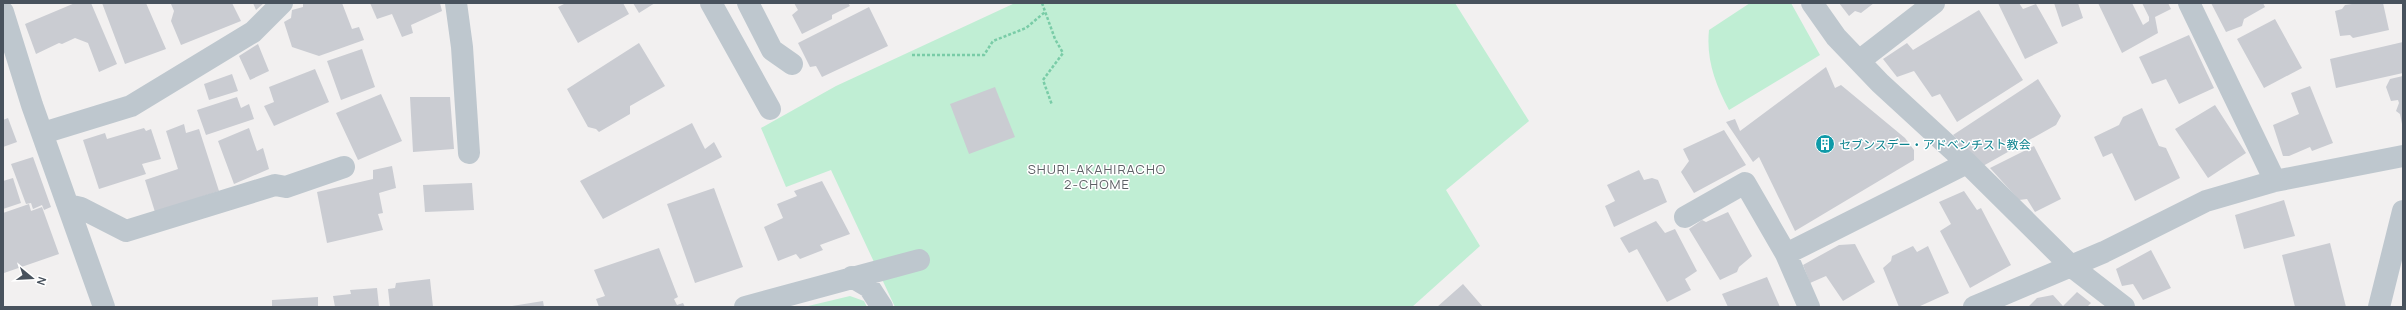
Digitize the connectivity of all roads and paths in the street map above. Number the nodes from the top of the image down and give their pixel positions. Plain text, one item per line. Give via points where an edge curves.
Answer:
1 (282, 3) edge
2 (456, 3) edge
3 (711, 3) edge
4 (748, 3) edge
5 (1042, 3) edge
6 (1812, 3) edge
7 (1934, 3) edge
8 (2188, 3) edge
9 (3, 12) edge
10 (1045, 12) junction
11 (912, 55) dead end
12 (1859, 61) junction
13 (792, 64) dead end
14 (1052, 105) dead end
15 (770, 110) dead end
16 (43, 133) junction
17 (469, 153) dead end
18 (2403, 156) edge
19 (1967, 163) junction
20 (344, 167) dead end
21 (2275, 181) junction
22 (68, 206) junction
23 (2403, 211) edge
24 (1685, 217) dead end
25 (1786, 254) junction
26 (919, 260) dead end
27 (2071, 266) junction
28 (852, 278) junction
29 (104, 307) edge
30 (745, 307) edge
31 (882, 307) edge
32 (1809, 307) edge
33 (1974, 307) edge
34 (2124, 307) edge
35 (2379, 307) edge

1 - 16 street via 254,32 131,106
2 - 17 street via 462,47
3 - 15 street
4 - 13 street via 772,50
5 - 10 path
6 - 12 street via 1836,37
7 - 12 street
8 - 21 street
9 - 16 street
10 - 11 path via 1026,28 993,41 984,55
10 - 14 path via 1063,53 1043,80
12 - 19 street via 1932,133
16 - 22 street
18 - 21 street
19 - 25 street
19 - 27 street
20 - 22 street via 286,187 275,185 126,231 81,208
21 - 27 street via 2206,201
22 - 29 street
23 - 35 street
24 - 25 street via 1745,183
25 - 32 street
26 - 28 street
27 - 33 street
27 - 34 street
28 - 30 street
28 - 31 street via 869,287

